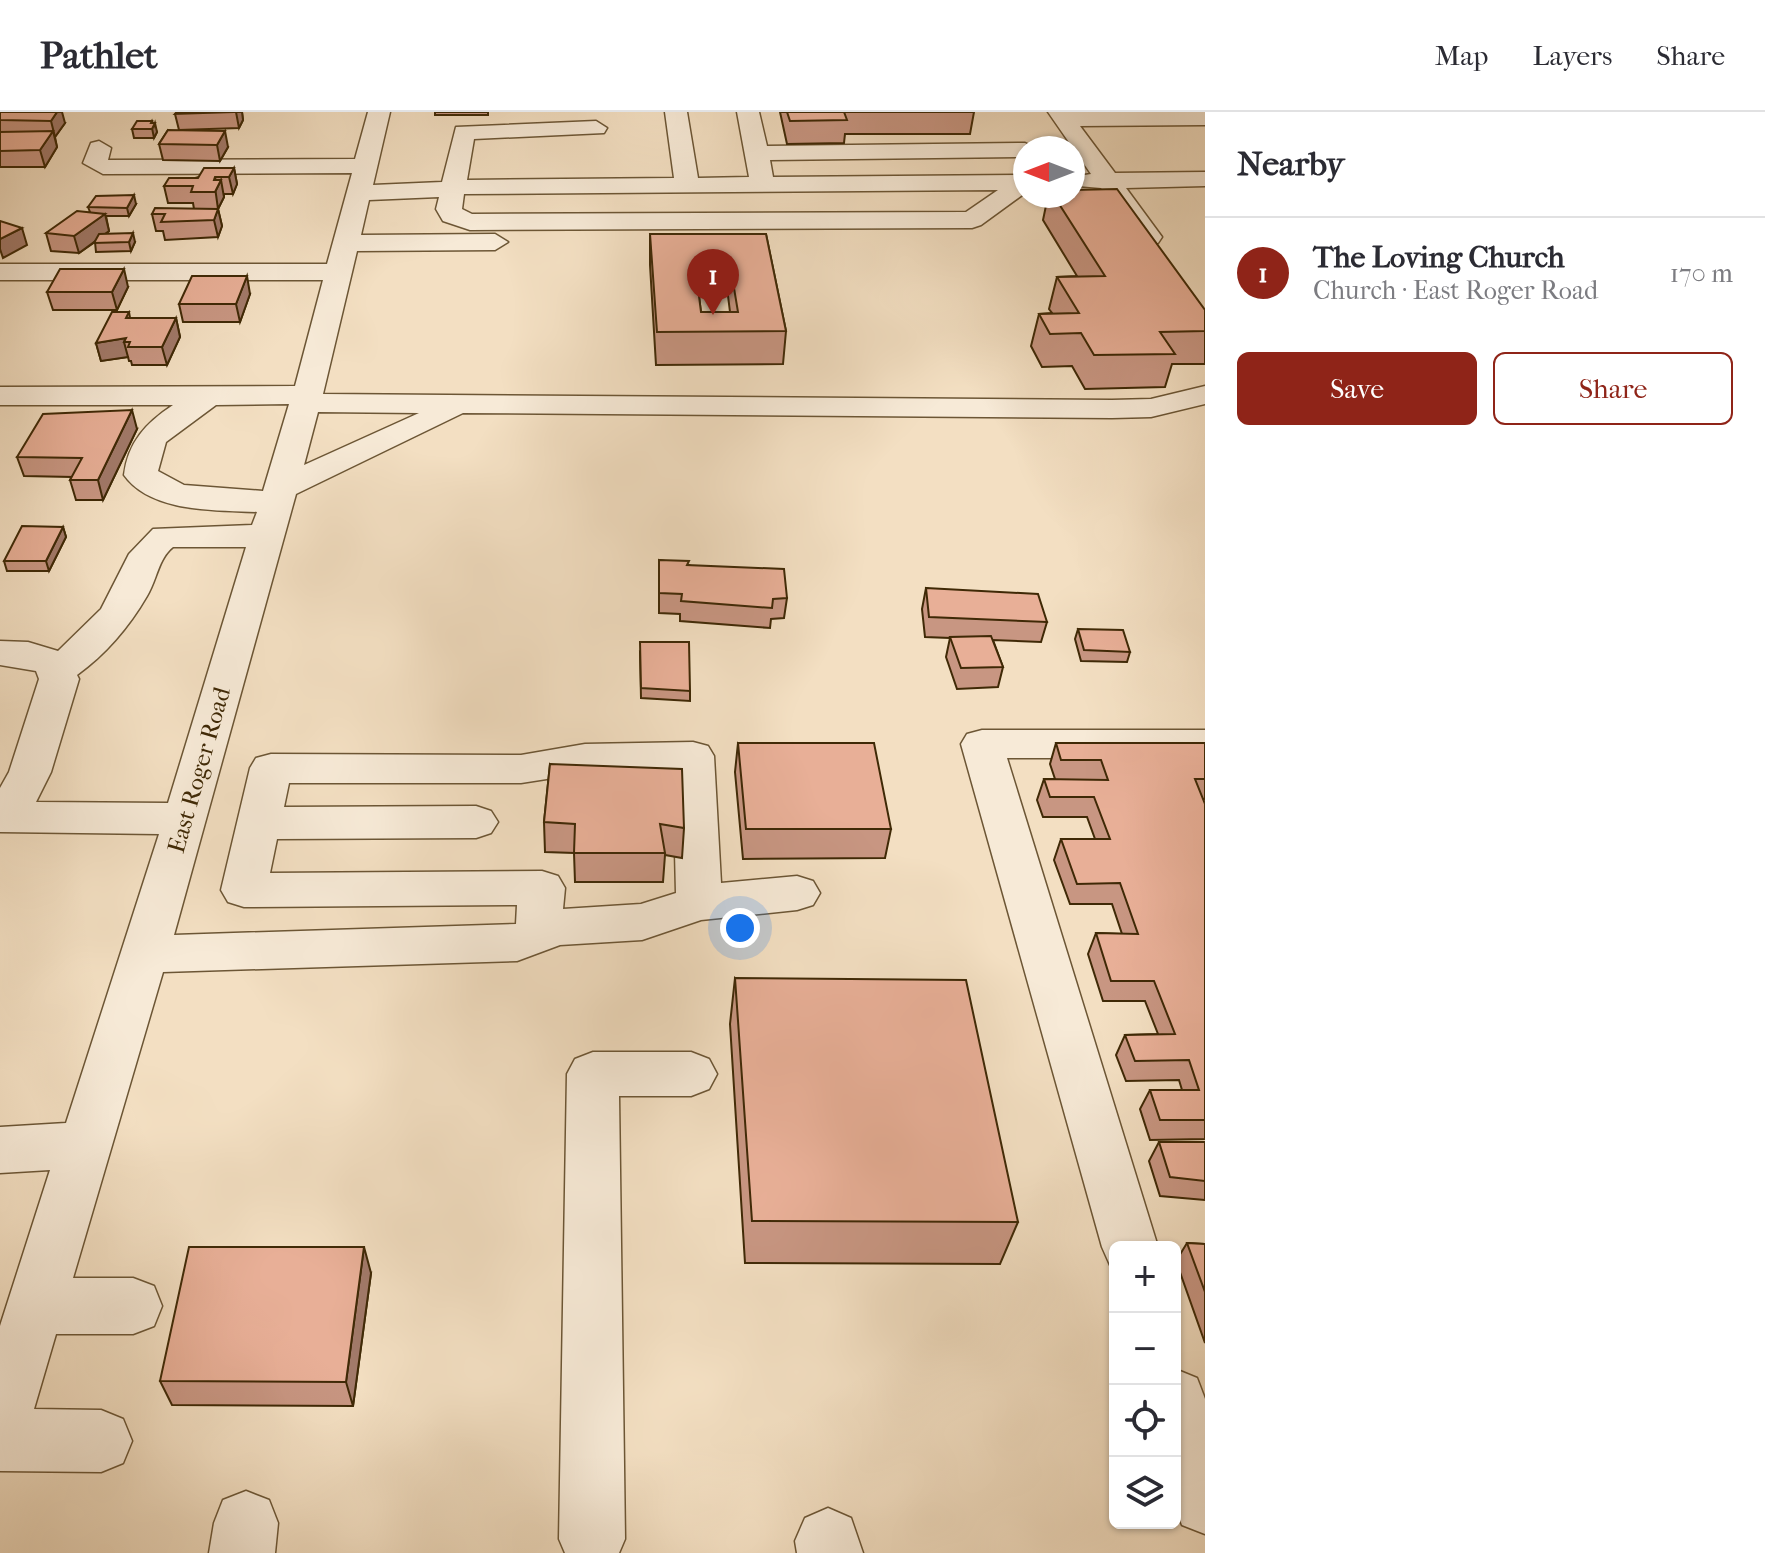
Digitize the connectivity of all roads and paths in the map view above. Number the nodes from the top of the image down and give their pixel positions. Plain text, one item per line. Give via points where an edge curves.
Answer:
1 (379, 112) edge
2 (676, 112) edge
3 (748, 112) edge
4 (1062, 116) edge
5 (1205, 118) edge
6 (596, 128) dead end
7 (1072, 136) edge
8 (99, 148) dead end
9 (1085, 149) edge
10 (1115, 149) dead end
11 (1013, 150) edge
12 (756, 153) junction
13 (1085, 155) edge
14 (362, 179) junction
15 (1205, 179) edge
16 (1108, 180) junction
17 (1085, 181) edge
18 (1013, 182) edge
19 (762, 183) junction
20 (687, 184) junction
21 (456, 187) junction
22 (1013, 189) edge
23 (770, 222) junction
24 (816, 239) dead end
25 (342, 257) junction
26 (1167, 261) edge
27 (0, 272) edge
28 (209, 395) junction
29 (1205, 395) edge
30 (0, 396) edge
31 (306, 399) junction
32 (463, 404) junction
33 (275, 509) junction
34 (0, 653) edge
35 (56, 671) junction
36 (1205, 744) edge
37 (480, 768) junction
38 (3, 817) edge
39 (185, 819) junction
40 (476, 822) junction
41 (259, 823) junction
42 (472, 889) junction
43 (797, 893) dead end
44 (699, 903) junction
45 (538, 934) junction
46 (144, 954) junction
47 (691, 1074) dead end
48 (85, 1145) junction
49 (0, 1150) edge
50 (1128, 1241) edge
51 (35, 1306) junction
52 (133, 1306) dead end
53 (1181, 1420) edge
54 (0, 1421) edge
55 (0, 1440) edge
56 (101, 1441) dead end
57 (1205, 1502) edge
58 (592, 1539) dead end

1 - 14 street, East Roger Road
2 - 20 street
3 - 12 street
4 - 5 street
4 - 7 street
6 - 21 street via 464,132
8 - 14 street via 95,163 103,167
9 - 10 street
11 - 12 street
12 - 19 street
13 - 16 street
14 - 21 street via 420,192
14 - 25 street, East Roger Road
15 - 16 street
16 - 17 street
16 - 26 street
18 - 19 street
19 - 20 street
19 - 23 street
20 - 21 street
21 - 23 street via 449,209 452,216 470,222
22 - 23 street via 972,220
24 - 25 street
25 - 27 street
25 - 31 street, East Roger Road
28 - 30 street
28 - 31 street
28 - 33 street via 153,433 140,454 141,475 175,494
29 - 32 street via 1151,408 1112,409
31 - 32 street
31 - 33 street, East Roger Road
32 - 33 street
33 - 35 street via 154,542 131,592 91,648
33 - 39 street, East Roger Road
34 - 35 street via 28,654 52,663
35 - 38 street via 59,679 30,772
36 - 50 street via 982,744
37 - 40 street
37 - 41 street via 271,768
37 - 44 street via 521,769 614,754 693,756
38 - 39 street
39 - 46 street, East Roger Road
40 - 41 street
40 - 42 street
41 - 42 street via 244,890
42 - 45 street via 542,888
43 - 44 street
44 - 45 street via 642,922 555,927
45 - 46 street via 517,943
46 - 48 street, East Roger Road
47 - 58 street via 593,1074
48 - 49 street
48 - 51 street, East Roger Road
51 - 52 street
51 - 54 street, East Roger Road
53 - 57 street
55 - 56 street

